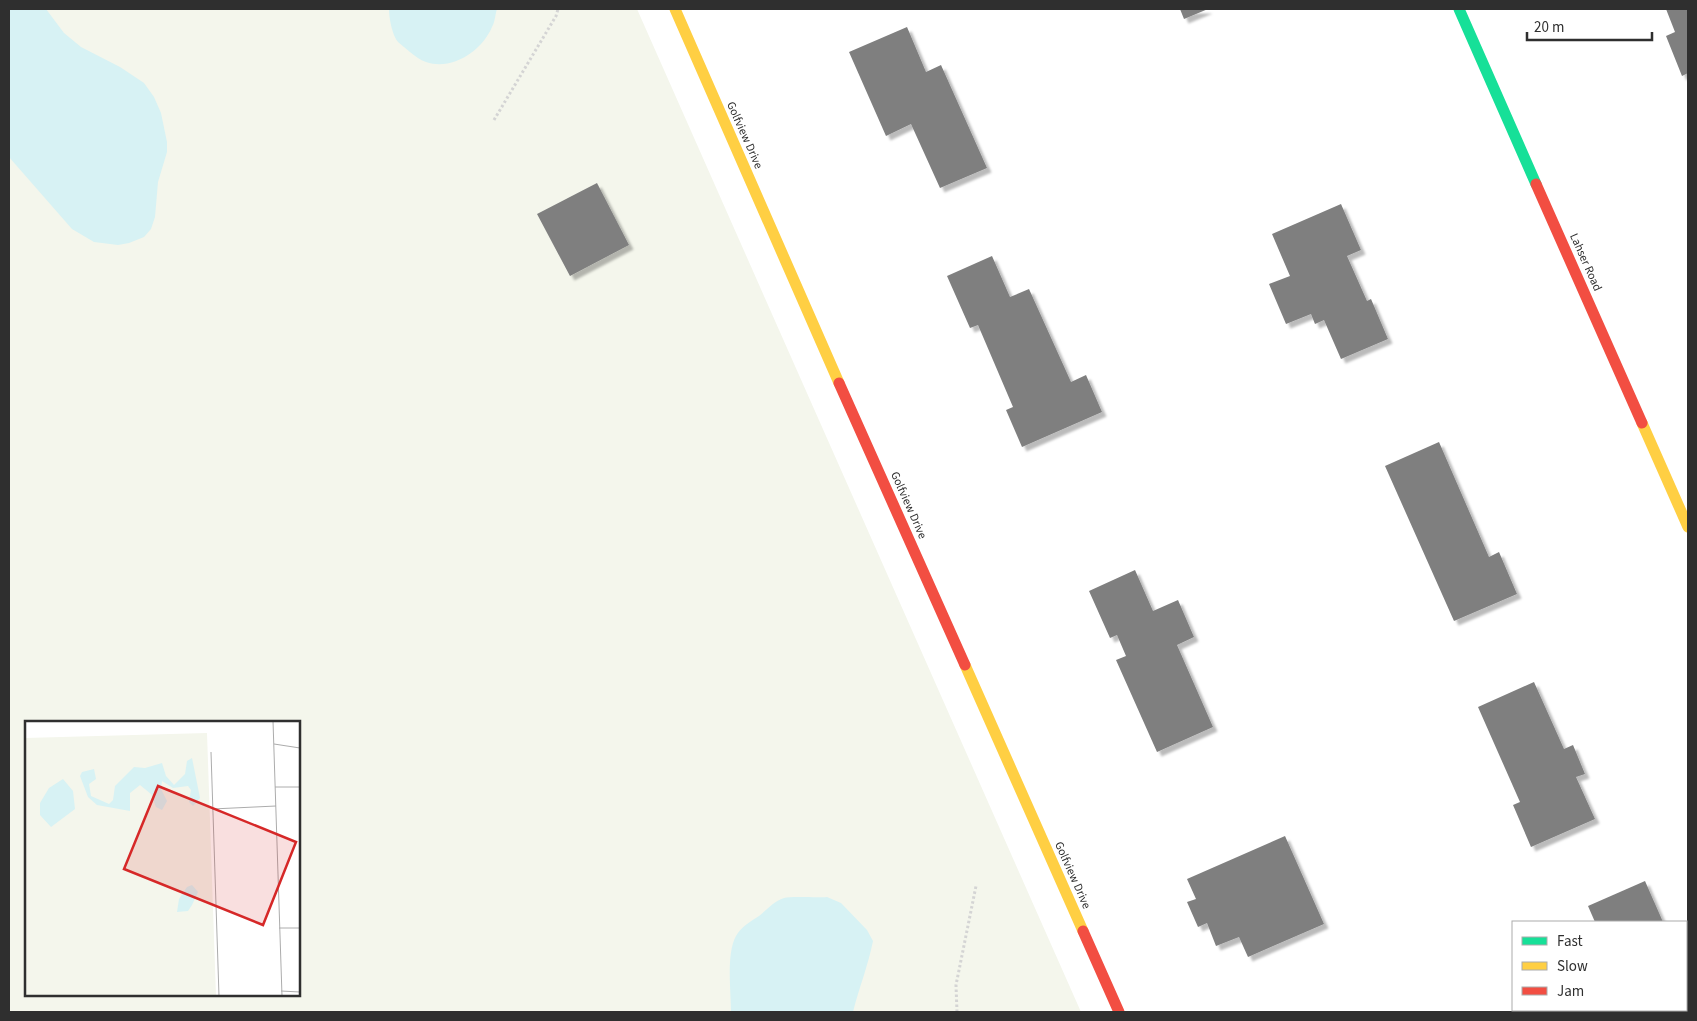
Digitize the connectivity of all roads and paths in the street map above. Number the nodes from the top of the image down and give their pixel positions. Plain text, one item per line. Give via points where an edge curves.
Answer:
1 (558, 9) edge
2 (675, 9) edge
3 (1459, 9) edge
4 (494, 120) dead end
5 (1688, 526) edge
6 (976, 886) dead end
7 (956, 1012) edge
8 (1119, 1012) edge

1 - 4 path
2 - 8 street, Golfview Drive
3 - 5 street, Lahser Road
6 - 7 path via 956,985

